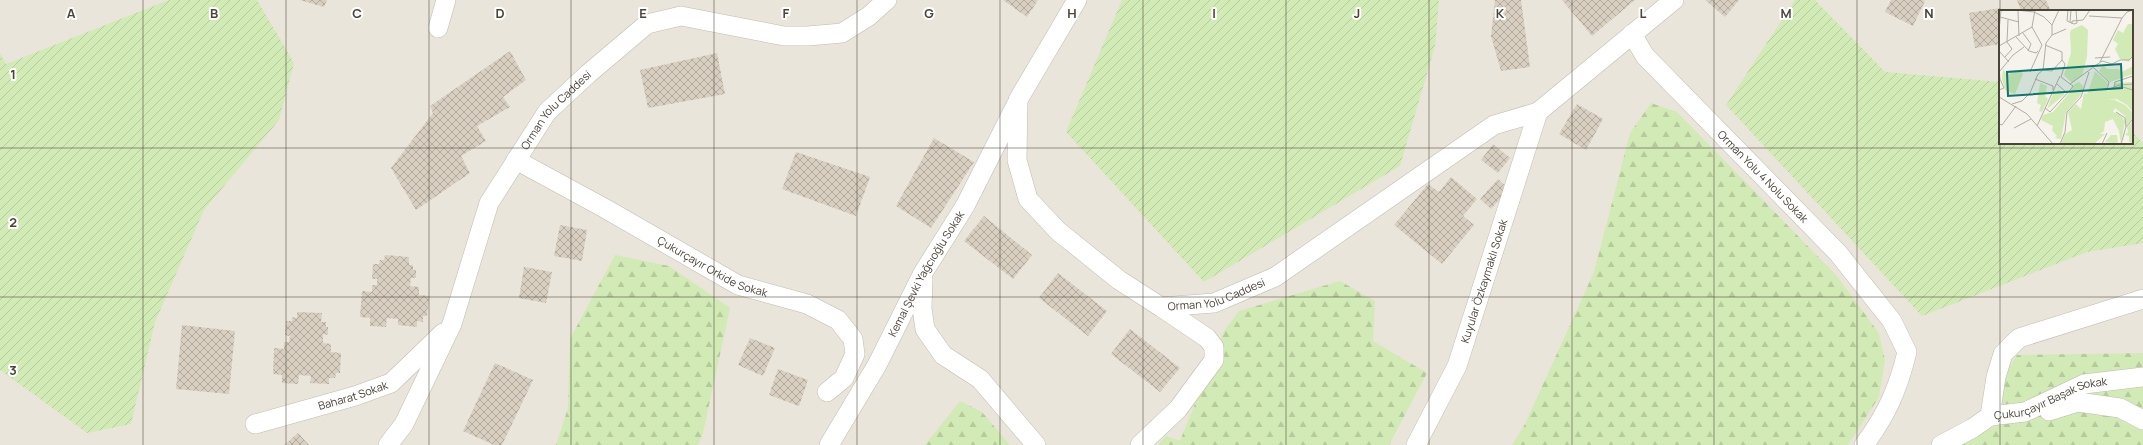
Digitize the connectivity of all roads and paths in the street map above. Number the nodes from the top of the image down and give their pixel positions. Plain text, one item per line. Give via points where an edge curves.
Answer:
1 (446, 0) edge
2 (887, 0) edge
3 (1078, 0) edge
4 (1674, 0) edge
5 (683, 8) edge
6 (438, 28) dead end
7 (1632, 34) junction
8 (1018, 100) junction
9 (1538, 112) junction
10 (516, 160) junction
11 (923, 273) junction
12 (2143, 299) edge
13 (1161, 307) junction
14 (452, 324) junction
15 (2143, 377) edge
16 (827, 392) dead end
17 (1990, 416) junction
18 (2143, 420) edge
19 (255, 424) dead end
20 (388, 445) edge
21 (829, 445) edge
22 (1036, 445) edge
23 (1140, 445) edge
24 (1416, 445) edge
25 (1864, 445) edge
26 (1940, 445) edge

1 - 6 street
2 - 5 street, Orman Yolu Caddesi via 869,16 842,33 808,36 784,36
3 - 8 street, Orman Yolu Caddesi
4 - 7 street
5 - 10 street, Orman Yolu Caddesi via 647,24 588,74 547,112
7 - 9 street
7 - 25 street, Orman Yolu 4 Nolu Sokak via 1645,56 1838,253 1892,321 1907,352 1900,382 1882,422
8 - 11 street, Kemal Şevki Yağcıoğlu Sokak via 965,206
8 - 13 street, Orman Yolu Caddesi via 1016,160 1028,200 1058,231 1119,280
9 - 13 street, Orman Yolu Caddesi via 1494,125 1274,277 1214,303
9 - 24 street, Kuyular Özkaymaklı Sokak via 1457,366
10 - 14 street, Orman Yolu Caddesi via 489,203
10 - 16 street, Çukurçayır Orkide Sokak via 738,285 808,304 838,320 853,339 855,354 844,378
11 - 21 street, Kemal Şevki Yağcıoğlu Sokak via 877,365
11 - 22 street via 922,308 925,329 943,356 980,379
12 - 17 street via 2019,338 2003,354 1996,377
13 - 23 street via 1207,338 1214,347 1214,360 1178,409
14 - 19 street, Baharat Sokak via 391,383 355,396
14 - 20 street, Orman Yolu Caddesi via 404,424
15 - 17 street, Çukurçayır Başak Sokak via 2084,384 2025,412
17 - 18 street via 2018,422 2078,402 2120,408
17 - 26 street, Çukurçayır Başak Sokak via 1974,428

